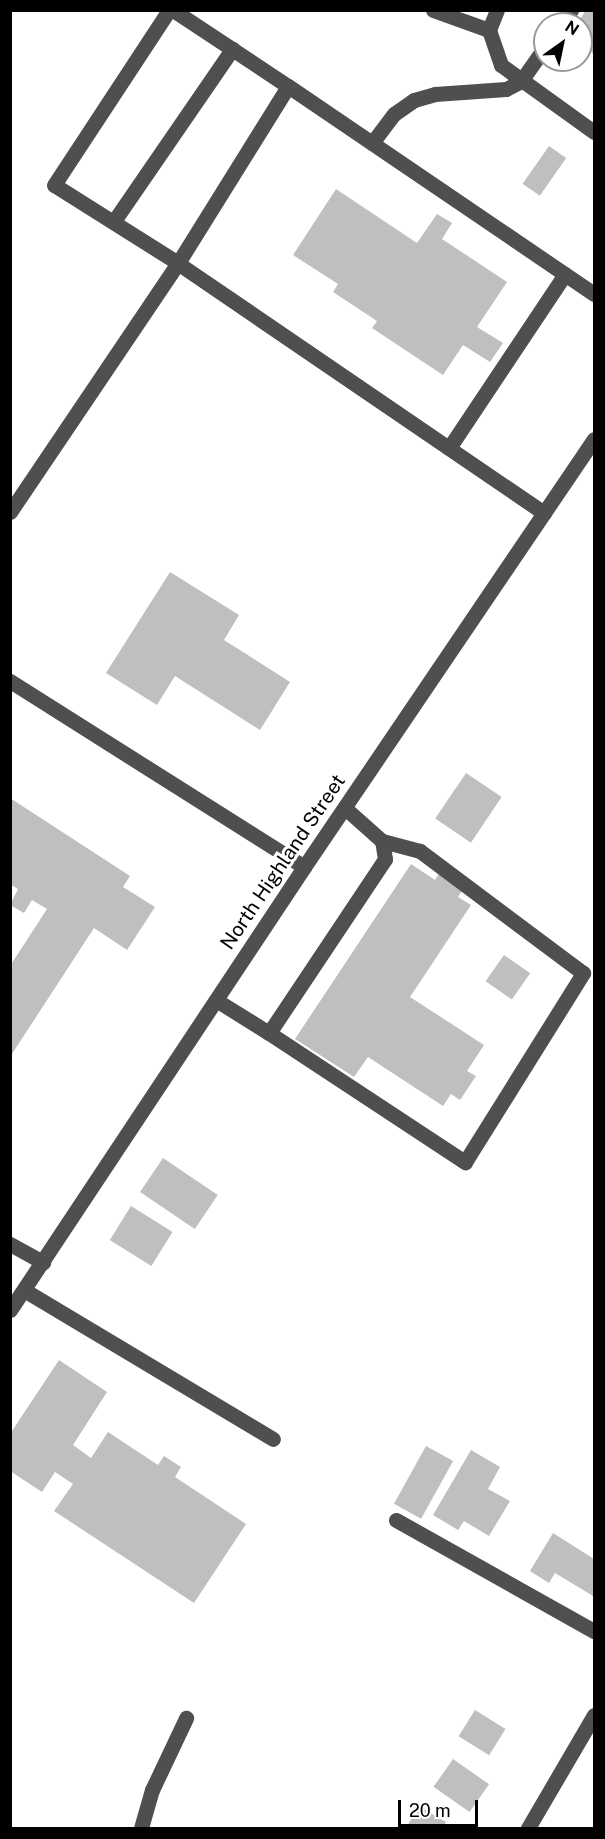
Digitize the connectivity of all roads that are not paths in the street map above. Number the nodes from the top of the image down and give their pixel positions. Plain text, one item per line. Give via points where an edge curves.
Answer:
1 (171, 10) edge
2 (434, 10) edge
3 (497, 10) edge
4 (489, 30) junction
5 (232, 49) junction
6 (533, 64) edge
7 (521, 81) junction
8 (288, 86) junction
9 (594, 132) edge
10 (372, 143) junction
11 (114, 221) junction
12 (178, 263) junction
13 (565, 274) junction
14 (594, 294) edge
15 (594, 439) edge
16 (449, 448) junction
17 (10, 512) edge
18 (544, 513) junction
19 (10, 681) edge
20 (345, 808) junction
21 (382, 841) junction
22 (304, 867) junction
23 (216, 1000) junction
24 (269, 1033) junction
25 (10, 1244) edge
26 (44, 1262) junction
27 (24, 1290) junction
28 (10, 1310) edge
29 (273, 1439) dead end
30 (396, 1520) dead end
31 (594, 1631) edge
32 (594, 1715) edge
33 (186, 1718) dead end
34 (141, 1828) edge
35 (528, 1828) edge

1 - 5 street
1 - 11 street via 54,185
2 - 4 street
3 - 4 street
4 - 7 street via 501,65
5 - 8 street
5 - 11 street
6 - 7 street
7 - 9 street
7 - 10 street via 506,89 435,94 414,100 394,114
8 - 10 street
8 - 12 street
10 - 13 street
11 - 12 street
12 - 16 street
12 - 17 street
13 - 14 street
13 - 16 street
15 - 18 street, North Highland Street
16 - 18 street
18 - 20 street, North Highland Street
19 - 22 street
20 - 21 street
20 - 22 street, North Highland Street
21 - 24 street via 385,859
21 - 24 street via 420,851 584,973 465,1162
22 - 23 street, North Highland Street
23 - 24 street
23 - 26 street, North Highland Street
25 - 26 street
26 - 27 street, North Highland Street
27 - 28 street, North Highland Street
27 - 29 street
30 - 31 street
32 - 35 street
33 - 34 street via 152,1790

